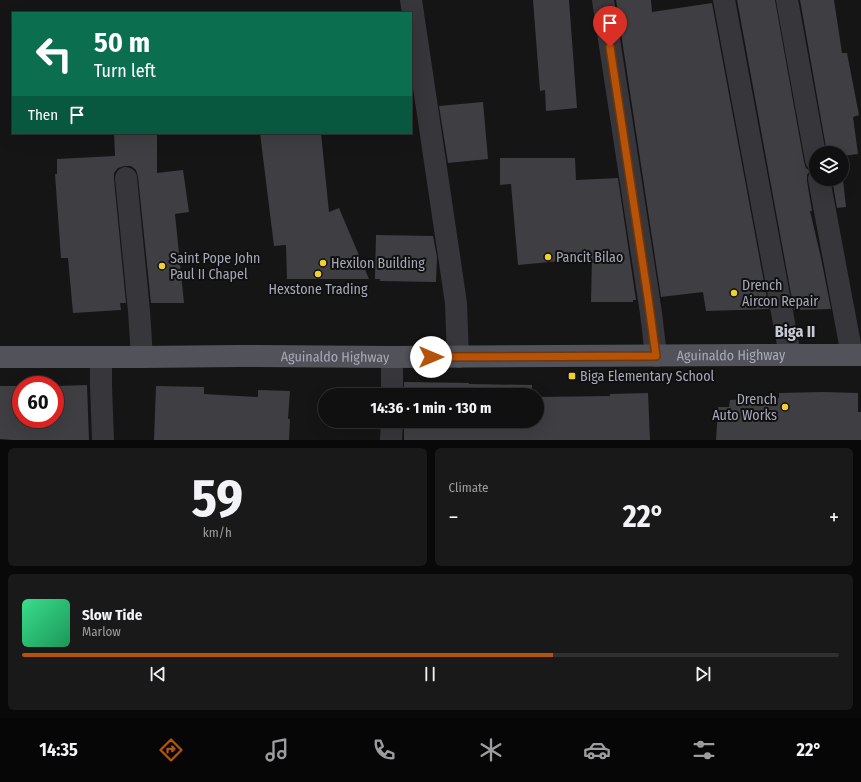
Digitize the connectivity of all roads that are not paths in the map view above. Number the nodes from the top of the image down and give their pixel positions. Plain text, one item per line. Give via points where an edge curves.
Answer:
1 (411, 0) edge
2 (603, 0) edge
3 (724, 0) edge
4 (787, 0) edge
5 (813, 146) edge
6 (126, 178) dead end
7 (821, 186) edge
8 (790, 355) junction
9 (856, 355) edge
10 (656, 356) junction
11 (0, 357) edge
12 (101, 357) junction
13 (142, 357) junction
14 (392, 357) junction
15 (458, 357) junction
16 (392, 388) edge
17 (392, 428) edge
18 (103, 440) edge
19 (391, 440) edge

1 - 15 street via 456,303
2 - 10 street
3 - 8 street
4 - 5 street
6 - 13 street
7 - 9 street
8 - 9 main road, Aguinaldo Highway
8 - 10 main road, Aguinaldo Highway
10 - 15 main road, Aguinaldo Highway
11 - 12 main road, Aguinaldo Highway
12 - 13 main road, Aguinaldo Highway
12 - 18 street
13 - 14 main road, Aguinaldo Highway
14 - 15 main road, Aguinaldo Highway
14 - 16 street
17 - 19 street

